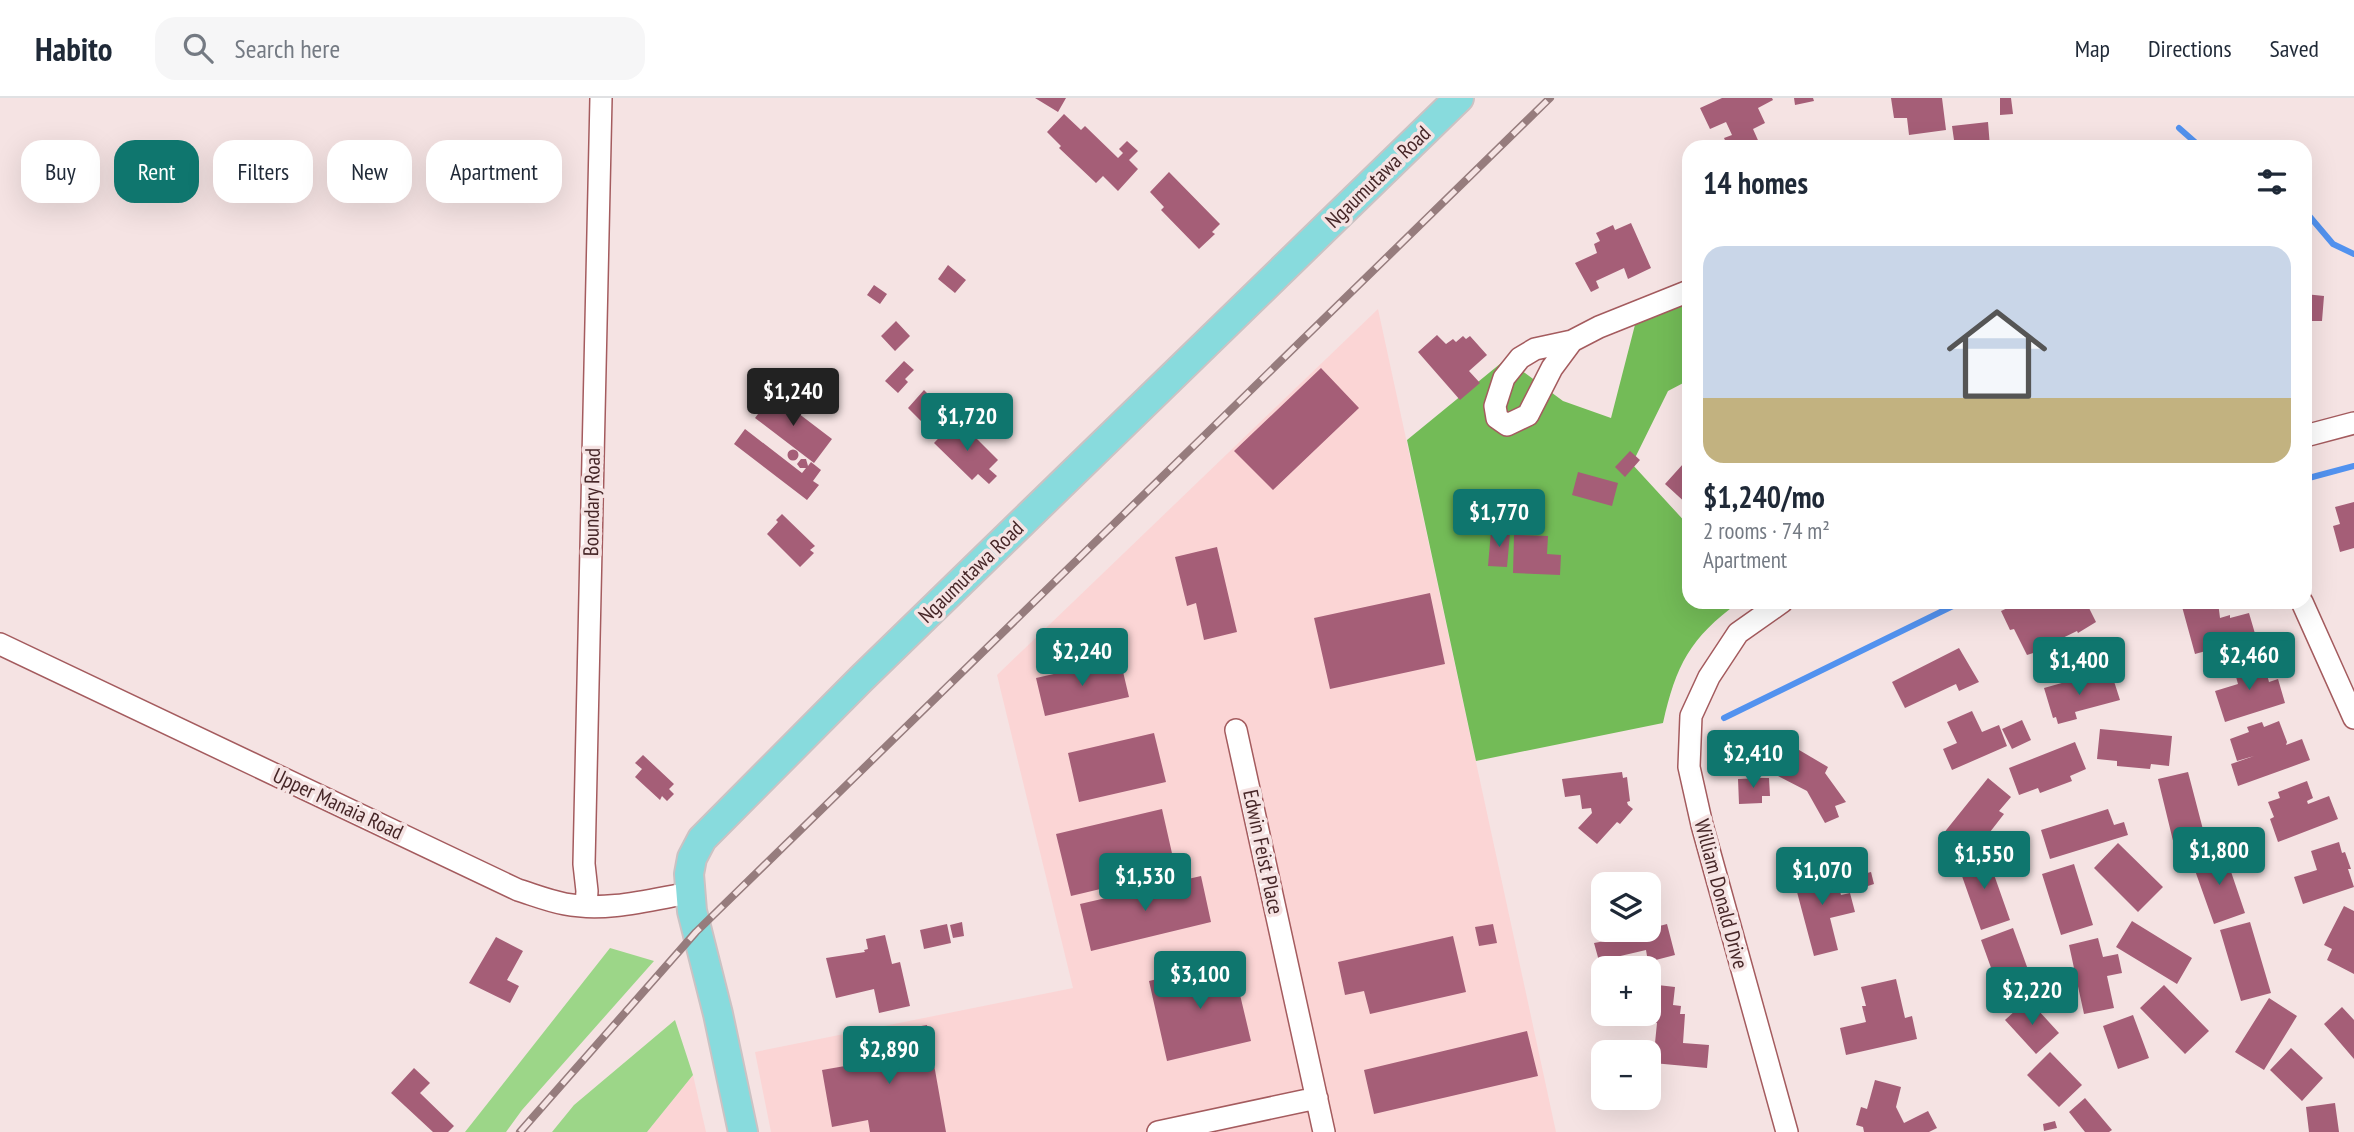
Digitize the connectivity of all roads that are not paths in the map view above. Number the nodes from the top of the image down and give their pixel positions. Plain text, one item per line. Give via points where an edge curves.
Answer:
1 (601, 98) edge
2 (1459, 98) edge
3 (1682, 294) edge
4 (1572, 341) dead end
5 (2354, 424) edge
6 (2312, 434) edge
7 (1772, 609) edge
8 (2305, 609) edge
9 (0, 644) edge
10 (2354, 718) edge
11 (1236, 730) dead end
12 (690, 893) junction
13 (586, 906) junction
14 (1317, 1098) junction
15 (743, 1132) edge
16 (1158, 1132) edge
17 (1324, 1132) edge
18 (1787, 1132) edge

1 - 13 street, Boundary Road
2 - 12 main road, Ngaumutawa Road via 702,839 692,858
3 - 4 street
5 - 6 street
7 - 18 street, William Donald Drive via 1738,633 1709,677 1692,716 1689,767
8 - 10 street
9 - 13 street, Upper Manaia Road via 518,890 545,900
11 - 14 street, Edwin Feist Place
12 - 13 street, Upper Manaia Road
12 - 15 main road, Ngaumutawa Road
14 - 16 street
14 - 17 street, Edwin Feist Place

